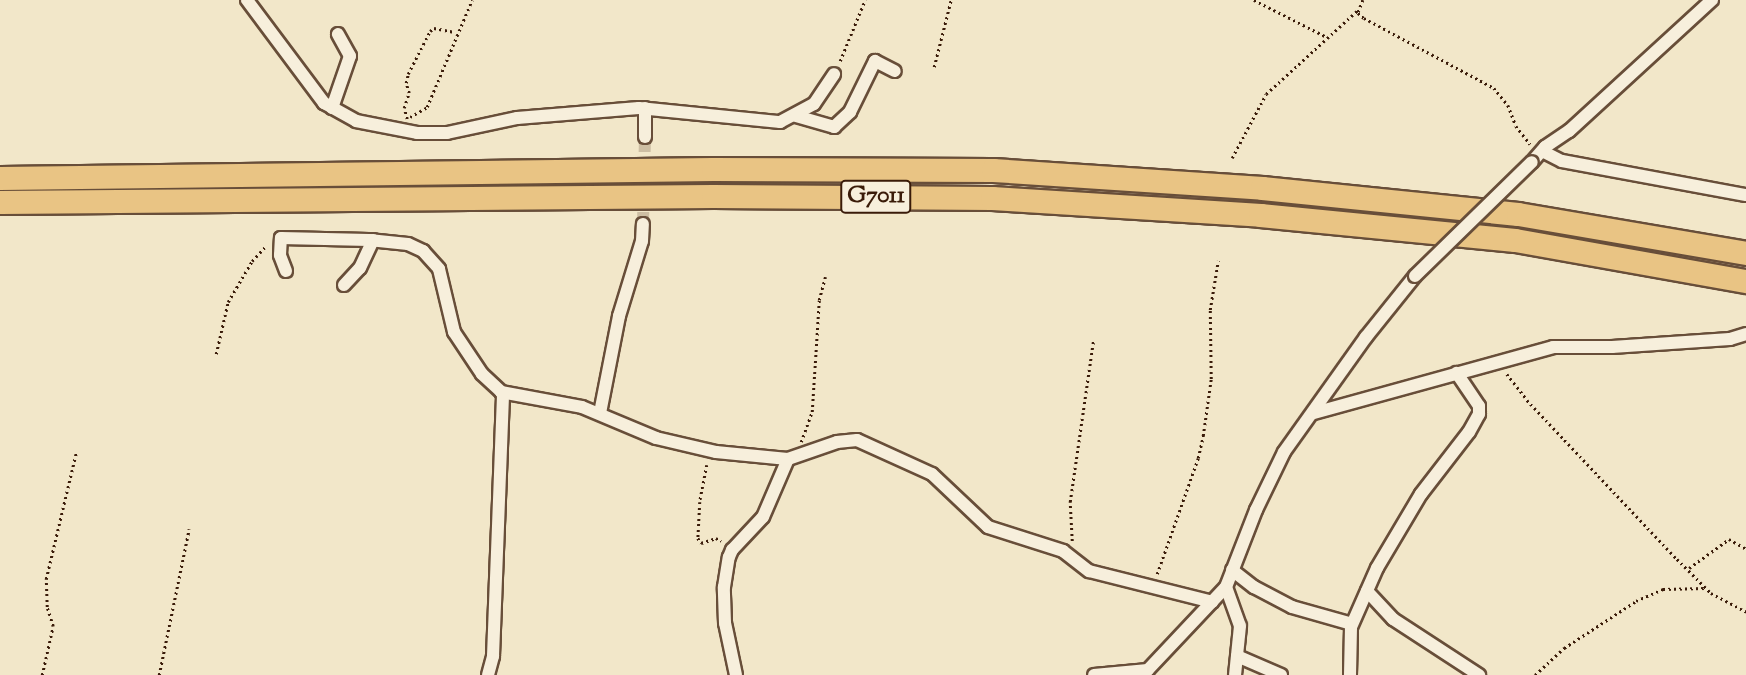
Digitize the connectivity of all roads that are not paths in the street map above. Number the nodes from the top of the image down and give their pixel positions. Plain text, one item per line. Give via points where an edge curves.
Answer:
1 (247, 0) edge
2 (1712, 0) edge
3 (338, 34) dead end
4 (895, 71) dead end
5 (834, 74) road end
6 (819, 99) junction
7 (332, 108) junction
8 (645, 108) junction
9 (796, 116) junction
10 (816, 123) junction
11 (645, 137) tunnel mouth
12 (1542, 151) junction
13 (0, 178) edge
14 (1746, 195) edge
15 (0, 202) edge
16 (643, 224) tunnel mouth
17 (373, 240) junction
18 (1746, 254) edge
19 (286, 271) dead end
20 (1746, 281) edge
21 (344, 285) dead end
22 (1746, 334) edge
23 (1457, 373) junction
24 (503, 393) junction
25 (600, 413) junction
26 (1314, 413) junction
27 (788, 459) junction
28 (1232, 570) junction
29 (1226, 587) junction
30 (1367, 591) junction
31 (1212, 603) junction
32 (1352, 624) junction
33 (1237, 656) junction
34 (1146, 673) edge
35 (1472, 673) edge
36 (488, 675) edge
37 (736, 675) edge
38 (1094, 675) edge
39 (1235, 675) edge
40 (1281, 675) edge
41 (1350, 675) edge

1 - 7 street via 312,89
2 - 12 street
3 - 7 street via 350,55
4 - 10 street via 875,61 847,117 834,127
5 - 6 street
6 - 9 street
6 - 10 street
7 - 8 street via 356,121 447,133 516,118
8 - 9 street via 763,123
8 - 11 street
9 - 10 street
12 - 14 street via 1562,161
12 - 26 street, bridge via 1415,276
13 - 18 highway, G7011 via 993,170 1262,188 1518,214
15 - 20 highway, G7011 via 992,198 1260,215 1515,240
16 - 25 street
17 - 19 street via 281,238 280,255
17 - 21 street via 360,268
17 - 24 street via 408,244 432,260 444,280 454,332 482,374
22 - 23 street via 1612,347 1553,347
23 - 26 street
23 - 30 street via 1479,406 1479,414 1415,503
24 - 25 street
24 - 36 street via 493,656
25 - 27 street via 656,438 710,451
26 - 28 street via 1284,452
27 - 31 street via 846,439 880,449 932,474 988,527 1063,551 1089,570
27 - 37 street via 763,517 732,550 727,568 727,643
28 - 29 street
28 - 32 street via 1285,604
29 - 31 street
29 - 33 street via 1240,626
30 - 32 street
30 - 35 street via 1393,619
31 - 34 street
32 - 41 street
33 - 39 street
33 - 40 street
34 - 38 street

